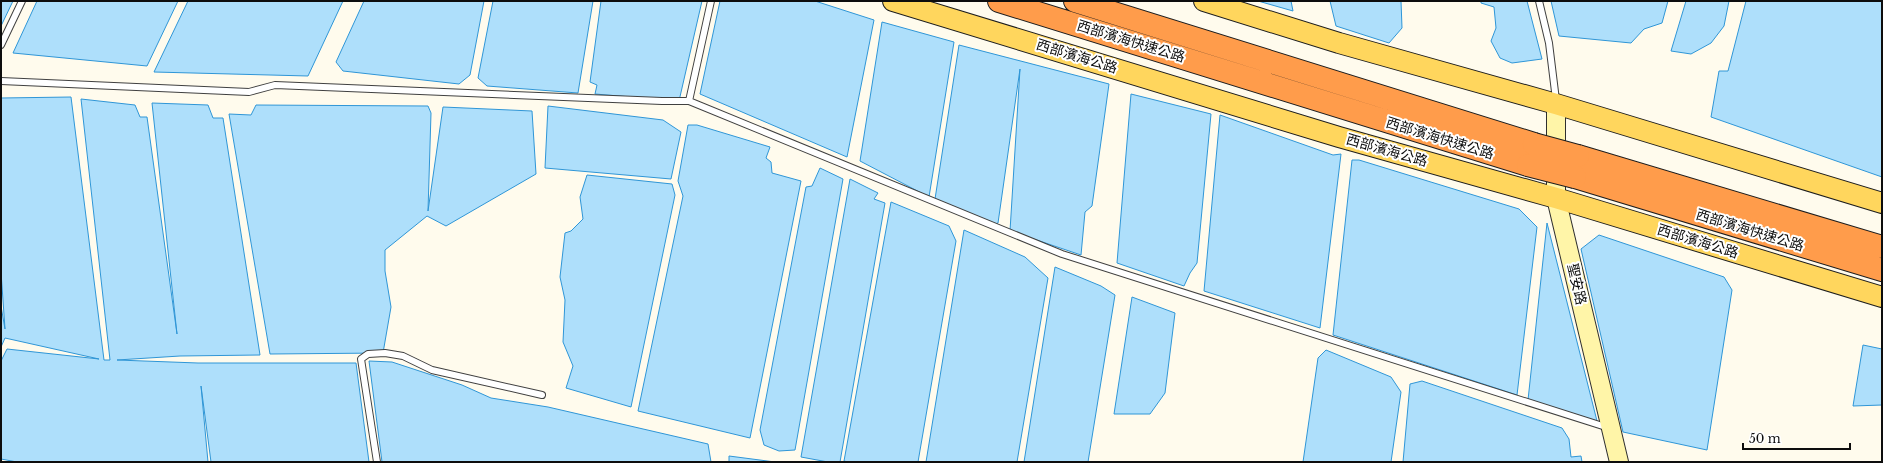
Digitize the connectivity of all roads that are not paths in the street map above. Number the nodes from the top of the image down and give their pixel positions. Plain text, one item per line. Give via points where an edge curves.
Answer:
1 (22, 1) edge
2 (711, 1) edge
3 (893, 1) edge
4 (999, 1) edge
5 (1075, 1) edge
6 (1204, 1) edge
7 (1539, 1) edge
8 (1, 45) edge
9 (1, 81) edge
10 (689, 101) junction
11 (1556, 104) junction
12 (1556, 198) junction
13 (1882, 203) edge
14 (1882, 247) edge
15 (1882, 270) edge
16 (1882, 297) edge
17 (542, 396) dead end
18 (1611, 428) junction
19 (377, 462) edge
20 (1619, 462) edge

1 - 8 lane
2 - 10 lane
3 - 12 main road, 西部濱海公路 via 1339,137
4 - 15 highway, 西部濱海快速公路, bridge via 1528,165
5 - 14 highway, 西部濱海快速公路, bridge via 1534,144
6 - 11 main road via 1339,43
7 - 11 lane via 1549,43
9 - 10 lane via 249,92 274,85
10 - 18 lane via 1062,254
11 - 12 street, 聖安路
11 - 13 main road
12 - 16 main road, 西部濱海公路
12 - 18 street, 聖安路
17 - 19 lane via 432,370 402,356 368,354 361,359
18 - 20 street, 聖安路

